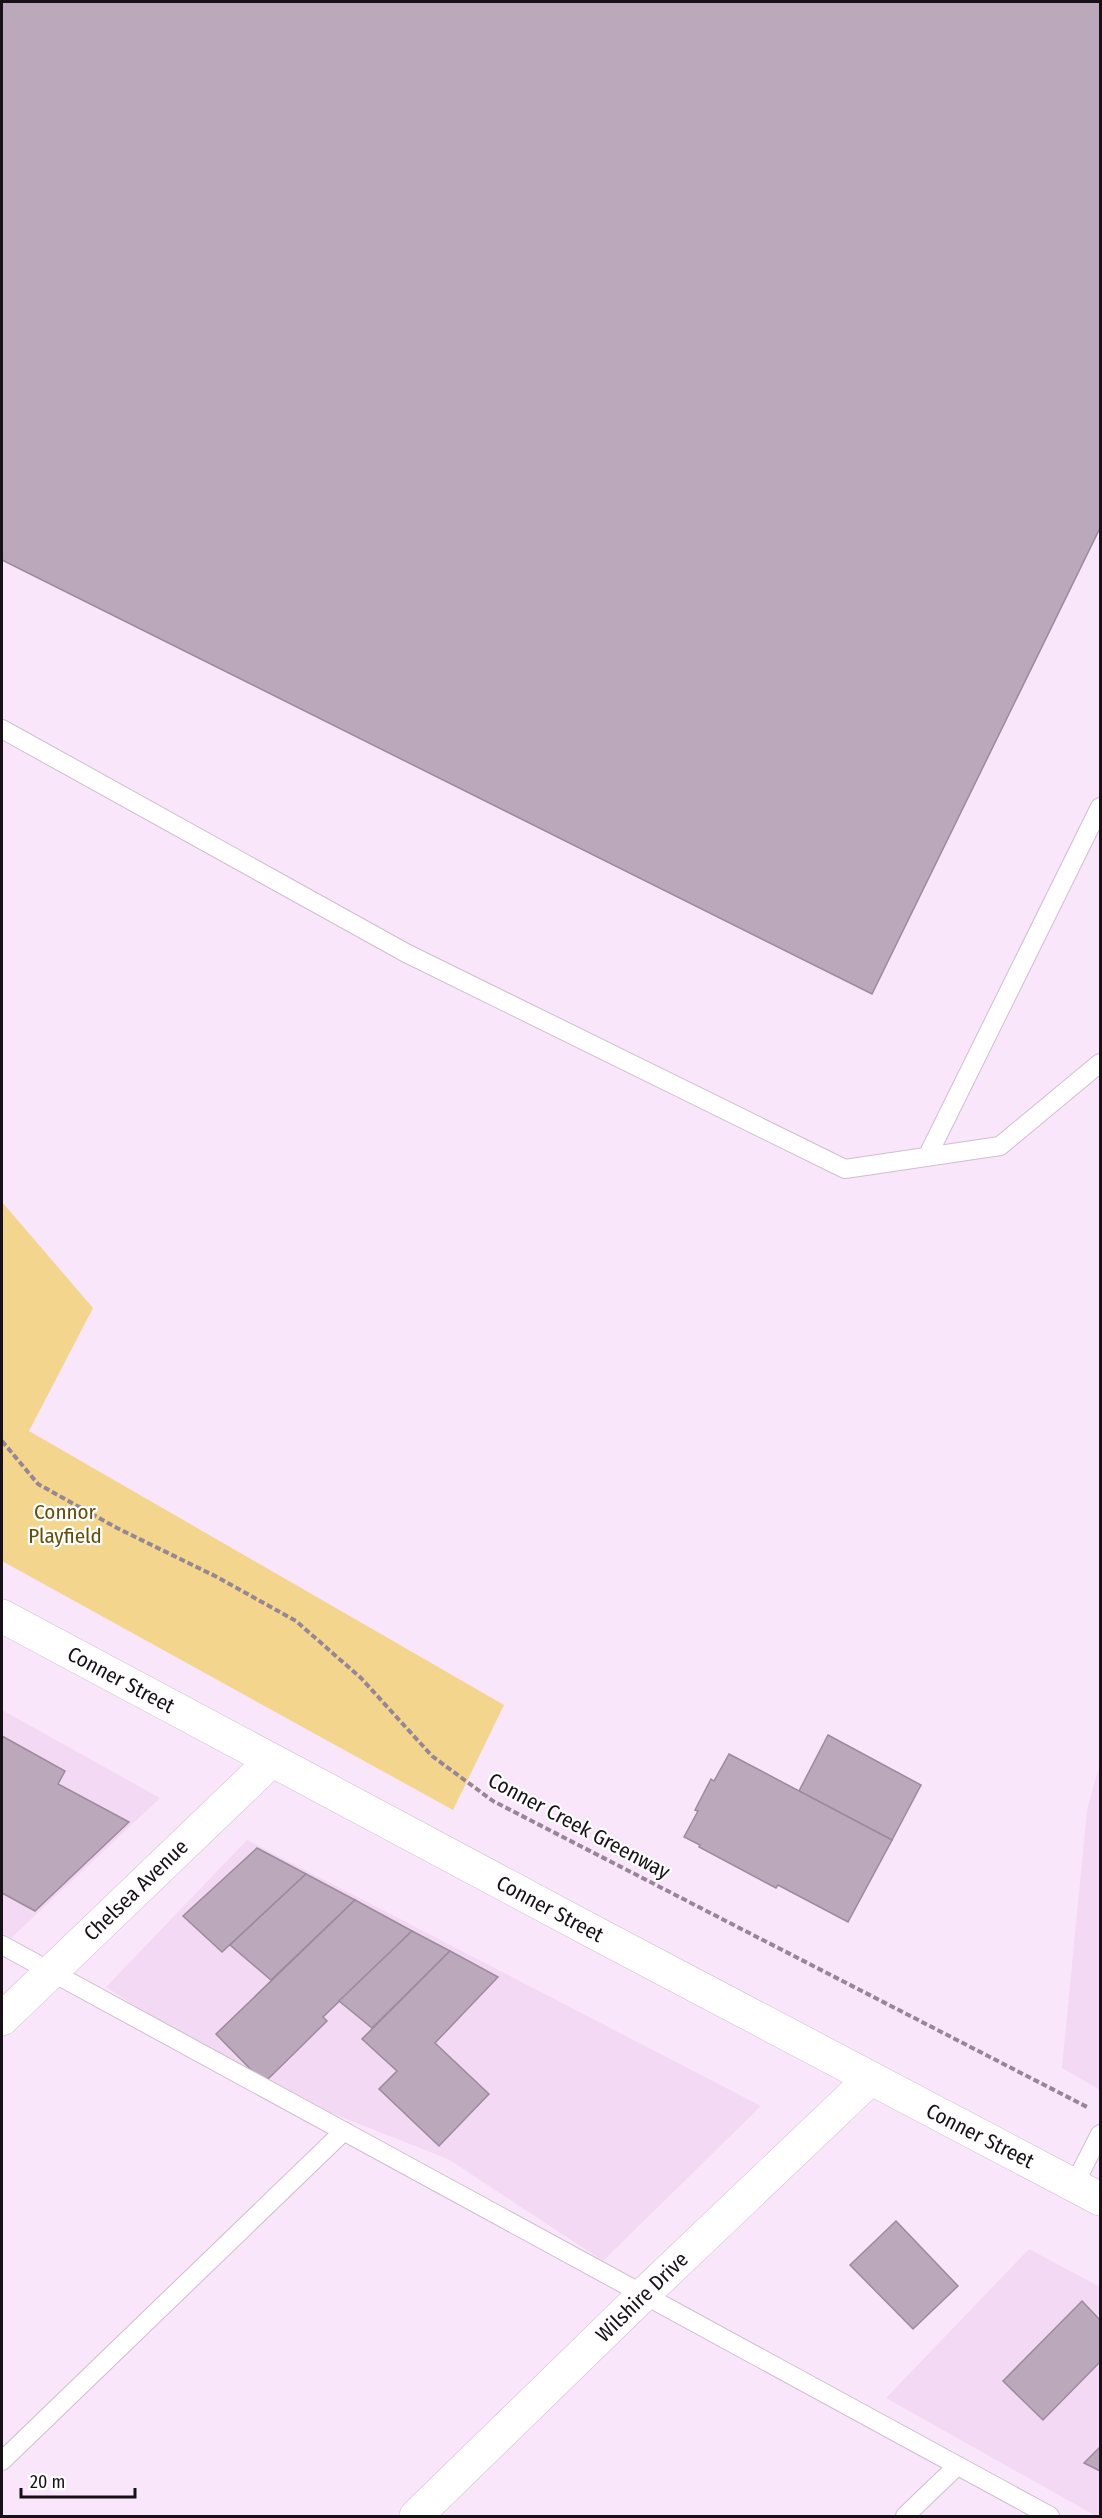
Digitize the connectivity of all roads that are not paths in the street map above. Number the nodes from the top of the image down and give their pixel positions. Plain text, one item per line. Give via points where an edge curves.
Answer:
1 (2, 729) edge
2 (1101, 807) edge
3 (1101, 1063) edge
4 (927, 1157) junction
5 (2, 1616) edge
6 (271, 1761) junction
7 (2, 1945) edge
8 (50, 1971) junction
9 (2, 2019) edge
10 (870, 2079) junction
11 (344, 2131) junction
12 (1101, 2134) edge
13 (1087, 2192) edge
14 (643, 2295) junction
15 (2, 2461) edge
16 (957, 2466) junction
17 (416, 2517) edge
18 (905, 2517) edge
19 (1050, 2517) edge

1 - 4 lane via 406,953 845,1168
2 - 4 lane
3 - 4 lane via 1000,1146
5 - 6 main road, Conner Street
6 - 8 main road, Chelsea Avenue
6 - 10 main road, Conner Street
7 - 8 lane
8 - 9 main road, Chelsea Avenue
8 - 11 lane
10 - 13 main road, Conner Street
10 - 14 main road, Wilshire Drive
11 - 14 lane
11 - 15 lane
12 - 13 lane
14 - 16 lane
14 - 17 main road, Wilshire Drive
16 - 18 lane
16 - 19 lane

